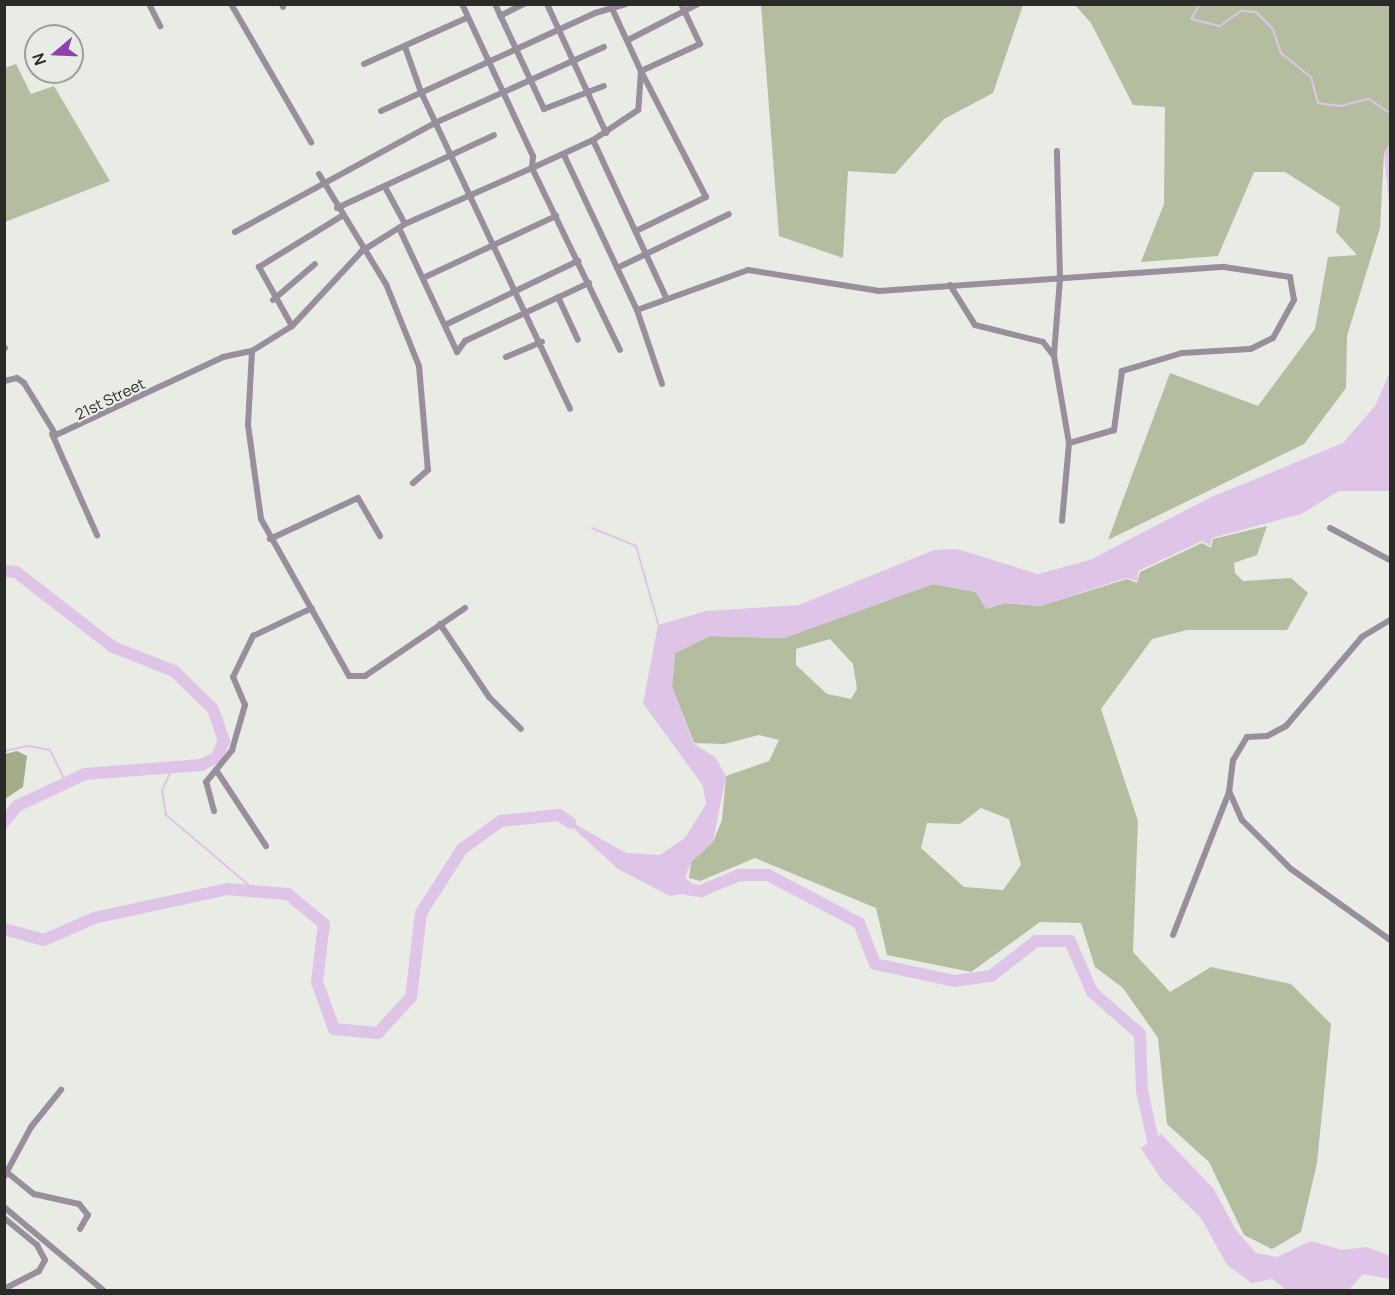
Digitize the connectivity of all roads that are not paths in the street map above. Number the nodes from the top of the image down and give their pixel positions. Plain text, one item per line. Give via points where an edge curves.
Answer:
1 (149, 4) edge
2 (231, 4) edge
3 (462, 4) edge
4 (495, 4) edge
5 (524, 4) edge
6 (547, 4) edge
7 (626, 4) edge
8 (681, 4) edge
9 (698, 4) edge
10 (612, 8) edge
11 (685, 13) junction
12 (500, 16) junction
13 (467, 18) junction
14 (160, 26) dead end
15 (559, 30) junction
16 (628, 40) junction
17 (405, 47) junction
18 (604, 47) dead end
19 (515, 50) junction
20 (573, 61) junction
21 (489, 62) junction
22 (364, 64) dead end
23 (641, 71) junction
24 (531, 80) junction
25 (604, 86) dead end
26 (421, 92) junction
27 (588, 92) junction
28 (506, 93) junction
29 (381, 111) dead end
30 (437, 122) junction
31 (606, 133) junction
32 (494, 135) dead end
33 (593, 140) junction
34 (311, 142) dead end
35 (1057, 151) dead end
36 (564, 154) junction
37 (452, 156) junction
38 (532, 168) junction
39 (319, 174) dead end
40 (324, 184) junction
41 (385, 187) junction
42 (472, 197) junction
43 (337, 208) junction
44 (729, 214) dead end
45 (342, 216) junction
46 (556, 216) junction
47 (402, 226) junction
48 (636, 231) junction
49 (235, 232) dead end
50 (495, 244) junction
51 (362, 251) junction
52 (647, 254) junction
53 (578, 261) junction
54 (315, 264) dead end
55 (617, 268) junction
56 (423, 278) junction
57 (1060, 278) junction
58 (589, 283) junction
59 (950, 285) junction
60 (518, 291) junction
61 (558, 297) junction
62 (666, 297) junction
63 (273, 300) junction
64 (637, 310) junction
65 (528, 311) junction
66 (445, 325) junction
67 (292, 326) junction
68 (578, 340) dead end
69 (542, 342) junction
70 (620, 350) dead end
71 (252, 351) junction
72 (1054, 356) junction
73 (506, 357) dead end
74 (4, 381) edge
75 (662, 384) dead end
76 (570, 409) dead end
77 (52, 434) junction
78 (1069, 443) junction
79 (413, 483) dead end
80 (1062, 521) dead end
81 (1330, 528) dead end
82 (97, 535) dead end
83 (380, 536) dead end
84 (270, 539) junction
85 (1390, 560) edge
86 (312, 608) junction
87 (465, 608) dead end
88 (1390, 620) edge
89 (440, 624) junction
90 (520, 729) dead end
91 (216, 770) junction
92 (1229, 791) junction
93 (214, 811) dead end
94 (266, 846) dead end
95 (1173, 935) dead end
96 (1390, 940) edge
97 (61, 1090) dead end
98 (7, 1175) edge
99 (4, 1207) edge
100 (4, 1218) edge
101 (80, 1229) dead end
102 (4, 1289) edge
103 (103, 1290) edge

1 - 14 street
2 - 34 street
3 - 13 street
4 - 12 street
5 - 12 street
6 - 15 street
7 - 10 street
8 - 11 street
9 - 11 street
10 - 15 street
10 - 16 street
11 - 16 street
11 - 23 street via 700,44
12 - 19 street
13 - 17 street
13 - 21 street
15 - 19 street
15 - 20 street
16 - 23 street
17 - 22 street
17 - 26 street
18 - 20 street
19 - 21 street
19 - 24 street
20 - 24 street
20 - 27 street
21 - 26 street
21 - 28 street
23 - 31 street via 638,110
23 - 48 street via 706,198
24 - 27 street via 547,110
24 - 28 street
25 - 27 street
26 - 29 street
26 - 30 street
27 - 31 street
28 - 30 street
28 - 38 street via 533,156
30 - 37 street
30 - 40 street
31 - 33 street
32 - 37 street
33 - 36 street
33 - 48 street
35 - 57 street
36 - 38 street
36 - 55 street
37 - 41 street
37 - 42 street
38 - 42 street
38 - 46 street
39 - 40 street
40 - 43 street
40 - 49 street
41 - 43 street
41 - 47 street
42 - 47 street
42 - 50 street
43 - 45 street
44 - 52 street
45 - 51 street
45 - 63 street via 259,267
46 - 50 street
46 - 53 street
47 - 51 street
47 - 56 street
48 - 52 street
50 - 56 street
50 - 60 street
51 - 67 street
51 - 79 street via 386,284 418,366 428,470
52 - 55 street
52 - 62 street
53 - 58 street
53 - 60 street
54 - 63 street
55 - 64 street
56 - 66 street
57 - 59 street
57 - 72 street
57 - 78 street via 1224,267 1242,274 1286,274 1296,291 1277,332 1259,345 1174,355 1119,373 1114,430
58 - 61 street
58 - 70 street
59 - 62 street via 879,291 748,270
59 - 72 street via 975,325 1043,342
60 - 65 street
60 - 66 street
61 - 65 street
61 - 68 street
62 - 64 street
63 - 67 street
64 - 75 street
65 - 66 street via 465,340 457,352
65 - 69 street
67 - 71 street
69 - 73 street
69 - 76 street
71 - 77 street, 21st Street via 223,357 82,426
71 - 84 street via 250,459 254,493
72 - 78 street
74 - 77 street via 17,378 24,384
77 - 82 street
78 - 80 street
81 - 85 street
83 - 84 street via 358,498
84 - 86 street
86 - 89 street via 335,657 354,678
86 - 91 street via 253,636 251,649 239,659 233,676 245,705 232,750
87 - 89 street
88 - 92 street via 1362,637 1286,726 1268,736 1247,737 1233,760
89 - 90 street via 489,697
91 - 93 street via 206,782
91 - 94 street
92 - 95 street
92 - 96 street via 1242,820 1291,869
97 - 98 street via 31,1127
98 - 101 street via 34,1194 79,1204 88,1215
99 - 103 street
100 - 102 street via 37,1245 45,1260 39,1271

